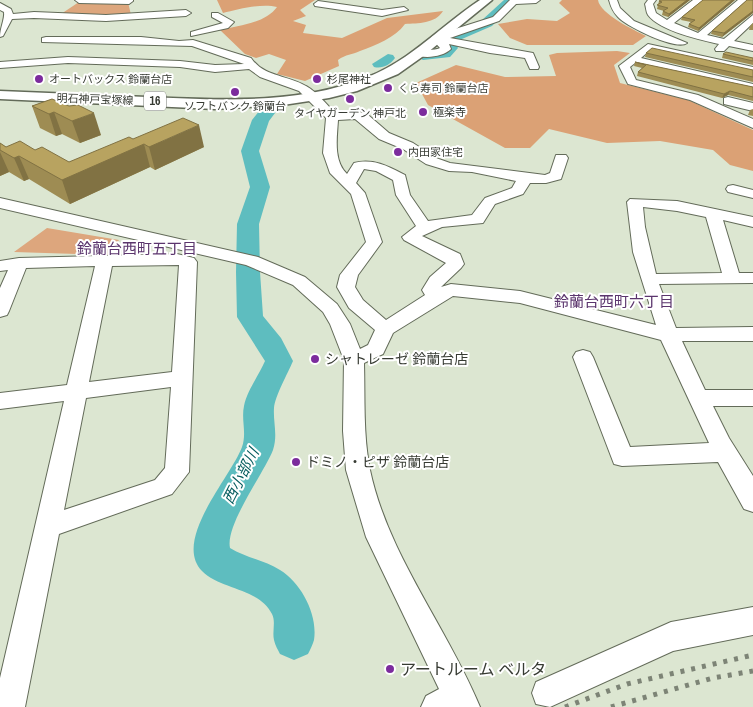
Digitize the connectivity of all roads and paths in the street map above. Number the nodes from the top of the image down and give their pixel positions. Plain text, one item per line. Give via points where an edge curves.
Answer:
1 (80, 0) edge
2 (179, 0) edge
3 (330, 0) edge
4 (348, 0) edge
5 (406, 0) edge
6 (536, 0) edge
7 (613, 0) edge
8 (652, 0) edge
9 (699, 0) edge
10 (743, 0) edge
11 (129, 1) edge
12 (514, 1) edge
13 (480, 2) edge
14 (392, 4) junction
15 (0, 6) edge
16 (504, 11) junction
17 (214, 12) dead end
18 (55, 15) junction
19 (135, 16) junction
20 (9, 18) junction
21 (753, 18) edge
22 (667, 24) junction
23 (191, 27) junction
24 (0, 34) edge
25 (699, 37) junction
26 (436, 38) junction
27 (46, 40) dead end
28 (155, 42) junction
29 (726, 43) junction
30 (753, 48) edge
31 (717, 51) junction
32 (632, 59) junction
33 (753, 59) edge
34 (707, 60) junction
35 (132, 62) junction
36 (0, 65) edge
37 (250, 66) junction
38 (534, 67) dead end
39 (753, 70) edge
40 (753, 74) edge
41 (748, 86) edge
42 (0, 95) edge
43 (309, 95) junction
44 (724, 105) junction
45 (753, 107) edge
46 (332, 117) junction
47 (753, 124) edge
48 (561, 158) dead end
49 (525, 178) junction
50 (348, 183) junction
51 (733, 188) dead end
52 (753, 194) edge
53 (4, 207) edge
54 (713, 214) junction
55 (753, 222) edge
56 (424, 226) junction
57 (178, 251) junction
58 (104, 262) junction
59 (19, 263) junction
60 (0, 266) edge
61 (732, 278) junction
62 (753, 278) edge
63 (649, 279) junction
64 (435, 297) junction
65 (0, 311) edge
66 (385, 329) junction
67 (753, 334) edge
68 (668, 335) junction
69 (583, 356) dead end
70 (354, 360) junction
71 (183, 378) junction
72 (77, 391) junction
73 (698, 398) junction
74 (753, 398) edge
75 (0, 401) edge
76 (725, 452) junction
77 (751, 492) edge
78 (49, 526) junction
79 (753, 621) edge
80 (547, 693) dead end
81 (453, 703) edge
82 (9, 707) edge

1 - 11 street
1 - 18 street
2 - 23 street
3 - 14 street via 315,5 382,13 404,10
4 - 14 street
5 - 14 street
6 - 12 street
7 - 31 street via 613,6 621,16 640,28 668,39
8 - 22 street via 649,4 652,14
9 - 22 street
10 - 25 street
11 - 19 street
12 - 16 street
13 - 16 street
13 - 26 main road, 明石神戸宝塚線 / 16
13 - 43 main road, 明石神戸宝塚線 / 16 via 384,68
15 - 20 street via 8,11
16 - 26 street via 496,19 446,38
17 - 23 street via 229,22 225,26
18 - 19 street
18 - 20 street
19 - 23 street
20 - 24 street
21 - 29 street
22 - 25 street
23 - 28 street via 179,44
23 - 37 street via 247,60
25 - 29 street
26 - 38 street via 529,55
26 - 43 main road, 明石神戸宝塚線 / 16 via 379,78 328,94
27 - 28 street
28 - 35 street
29 - 30 street
29 - 31 street
31 - 33 street
31 - 34 street
32 - 34 street via 648,47
32 - 41 street
32 - 44 street via 624,66 632,82
34 - 39 street
35 - 36 street via 68,60
35 - 37 street via 222,70
37 - 43 street
40 - 41 street
41 - 44 street
42 - 43 main road, 明石神戸宝塚線 / 16 via 215,104
43 - 46 street
44 - 45 street
44 - 47 street
46 - 49 street via 363,117 384,136 408,146 431,162
46 - 50 street via 330,153 338,173
48 - 49 street via 556,176
49 - 56 street via 518,191 490,202 477,220
50 - 56 street via 360,166 379,166 400,178 403,195
50 - 66 street via 358,193 374,242 349,275 346,287 356,304
51 - 52 street
53 - 57 street
54 - 55 street
54 - 61 street
54 - 63 street via 635,202
56 - 64 street via 410,237 454,258 455,264 436,281 431,290
57 - 58 street
57 - 70 street via 252,261 299,281 330,308
57 - 71 street via 188,262
58 - 59 street
58 - 72 street
59 - 60 street
59 - 65 street
61 - 62 street
61 - 63 street
63 - 68 street
64 - 66 street
64 - 68 street via 451,290 520,297
66 - 70 street via 376,349
67 - 68 street
68 - 73 street
69 - 76 street via 622,457
70 - 81 street via 354,431 358,470 379,537
71 - 72 street
71 - 78 street via 177,472 164,487
72 - 75 street
72 - 78 street
73 - 74 street
73 - 76 street
76 - 77 street
78 - 82 street
79 - 80 street via 671,637

